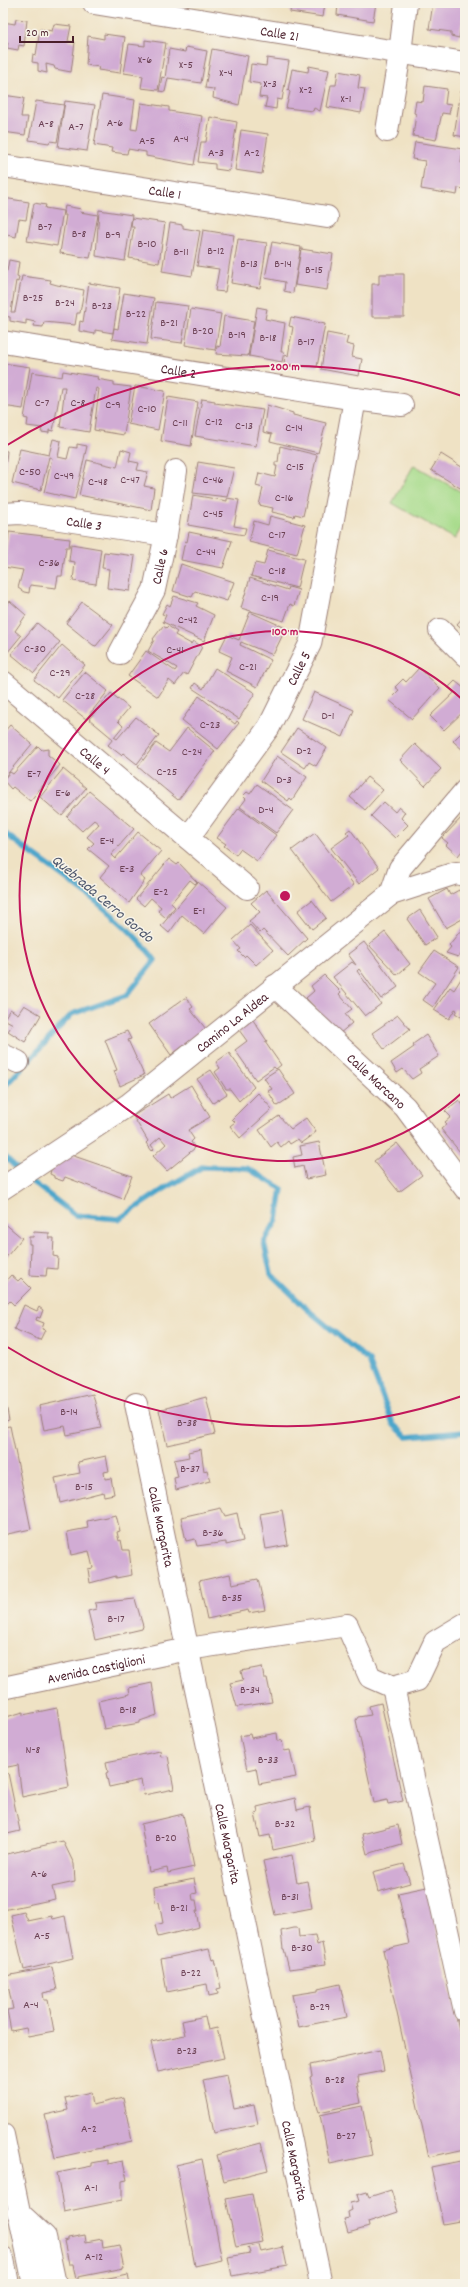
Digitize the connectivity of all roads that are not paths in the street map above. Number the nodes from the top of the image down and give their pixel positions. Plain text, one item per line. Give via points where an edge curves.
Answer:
1 (94, 3) edge
2 (406, 3) edge
3 (400, 53) junction
4 (465, 63) edge
5 (387, 131) dead end
6 (3, 166) edge
7 (327, 217) dead end
8 (3, 342) edge
9 (355, 399) junction
10 (402, 405) dead end
11 (176, 471) dead end
12 (3, 514) edge
13 (166, 535) junction
14 (440, 630) dead end
15 (120, 653) dead end
16 (465, 655) edge
17 (3, 682) edge
18 (465, 791) edge
19 (188, 838) junction
20 (465, 875) edge
21 (246, 888) dead end
22 (391, 894) junction
23 (275, 986) junction
24 (3, 1188) edge
25 (465, 1188) edge
26 (136, 1404) dead end
27 (465, 1624) edge
28 (188, 1649) junction
29 (393, 1687) junction
30 (3, 1688) edge
31 (465, 2011) edge
32 (3, 2136) edge
33 (18, 2212) junction
34 (3, 2259) edge
35 (8, 2284) edge
36 (34, 2284) edge
37 (55, 2284) edge
38 (321, 2284) edge

1 - 3 street, Calle 21
2 - 3 street
3 - 4 street, Calle 21
3 - 5 street
6 - 7 street, Calle 1
8 - 9 street, Calle 2
9 - 10 street, Calle 2
9 - 19 street, Calle 5 via 310,644 269,727
11 - 13 street, Calle 6
12 - 13 street, Calle 3 via 20,512
13 - 15 street, Calle 6 via 154,590
14 - 16 street
17 - 19 street, Calle 4
18 - 22 street via 400,868
19 - 21 street, Calle 4
20 - 22 street, Camino La Aldea via 456,873
22 - 23 street, Camino La Aldea
23 - 24 street, Camino La Aldea via 128,1105
23 - 25 street, Calle Marcano via 405,1107
26 - 28 street, Calle Margarita
27 - 29 street via 435,1642 417,1680
28 - 29 street, Avenida Castiglioni via 347,1625 370,1677
28 - 30 street, Avenida Castiglioni
28 - 38 street, Calle Margarita
29 - 31 street
32 - 33 street
33 - 36 street
33 - 37 street via 45,2237
34 - 35 street

